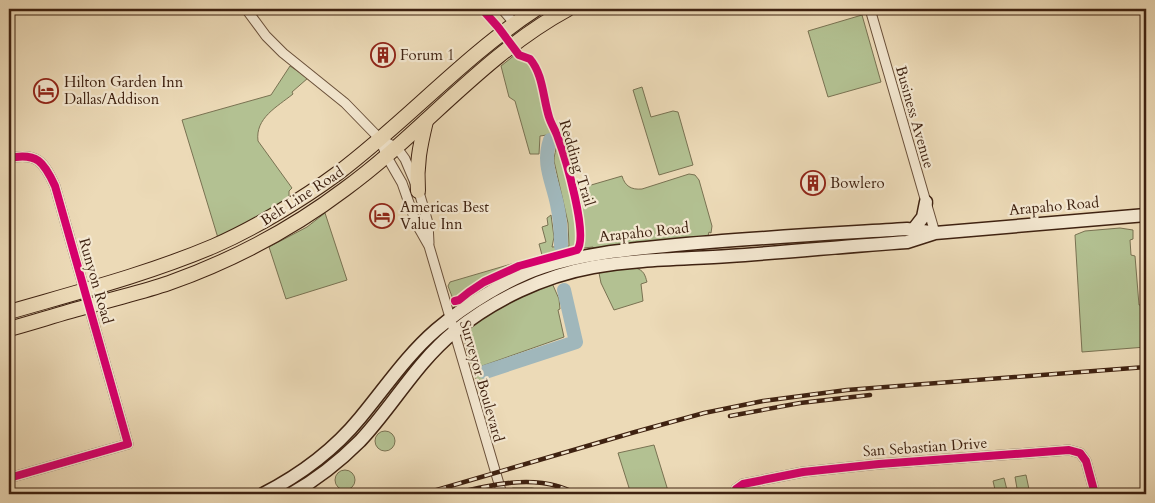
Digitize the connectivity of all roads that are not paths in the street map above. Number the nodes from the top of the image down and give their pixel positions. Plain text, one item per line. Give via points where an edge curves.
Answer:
1 (246, 9) edge
2 (502, 9) edge
3 (536, 9) edge
4 (568, 9) edge
5 (870, 9) edge
6 (515, 24) junction
7 (426, 121) junction
8 (380, 139) junction
9 (392, 153) junction
10 (9, 158) edge
11 (418, 190) junction
12 (926, 202) junction
13 (1146, 215) edge
14 (250, 228) junction
15 (913, 230) junction
16 (935, 233) junction
17 (257, 244) junction
18 (428, 246) junction
19 (84, 290) junction
20 (88, 306) junction
21 (9, 312) edge
22 (450, 319) junction
23 (9, 329) edge
24 (454, 332) junction
25 (333, 447) junction
26 (343, 457) junction
27 (9, 478) edge
28 (1146, 493) edge
29 (262, 494) edge
30 (291, 494) edge
31 (502, 494) edge
32 (734, 494) edge
33 (1095, 494) edge
34 (1133, 494) edge

1 - 8 street via 283,53 345,103
2 - 6 street
3 - 6 main road, Belt Line Road
4 - 7 main road, Belt Line Road via 492,62
5 - 12 street, Business Avenue
6 - 8 main road, Belt Line Road
7 - 9 main road, Belt Line Road
7 - 11 main road via 418,160
8 - 9 street
8 - 14 main road, Belt Line Road via 338,173
9 - 11 street, Surveyor Boulevard via 405,159
9 - 17 main road, Belt Line Road via 323,205
9 - 18 street, Surveyor Boulevard via 416,223
10 - 19 street, Runyon Road via 35,158 47,168
11 - 18 street, Surveyor Boulevard via 428,223
12 - 15 main road via 923,217
12 - 16 street, Business Avenue
13 - 16 main road, Arapaho Road
14 - 17 main road
14 - 19 main road, Belt Line Road via 170,264
15 - 16 main road, Arapaho Road
15 - 22 main road, Arapaho Road via 725,240 573,258 509,282
16 - 24 main road, Arapaho Road via 907,242 593,267 559,276 510,296
17 - 20 main road, Belt Line Road via 171,282
18 - 22 street, Surveyor Boulevard
19 - 20 street, Runyon Road
19 - 21 main road, Belt Line Road
20 - 23 main road, Belt Line Road
20 - 27 street, Runyon Road via 128,444
22 - 24 street, Surveyor Boulevard
22 - 25 main road, Arapaho Road via 401,365
24 - 26 main road, Arapaho Road via 430,354 360,441
24 - 31 street, Surveyor Boulevard
25 - 26 main road
25 - 29 main road, Arapaho Road via 315,463
26 - 30 main road, Arapaho Road
28 - 34 street
32 - 33 street, San Sebastian Drive via 743,484 803,472 1069,450 1080,453 1086,462

